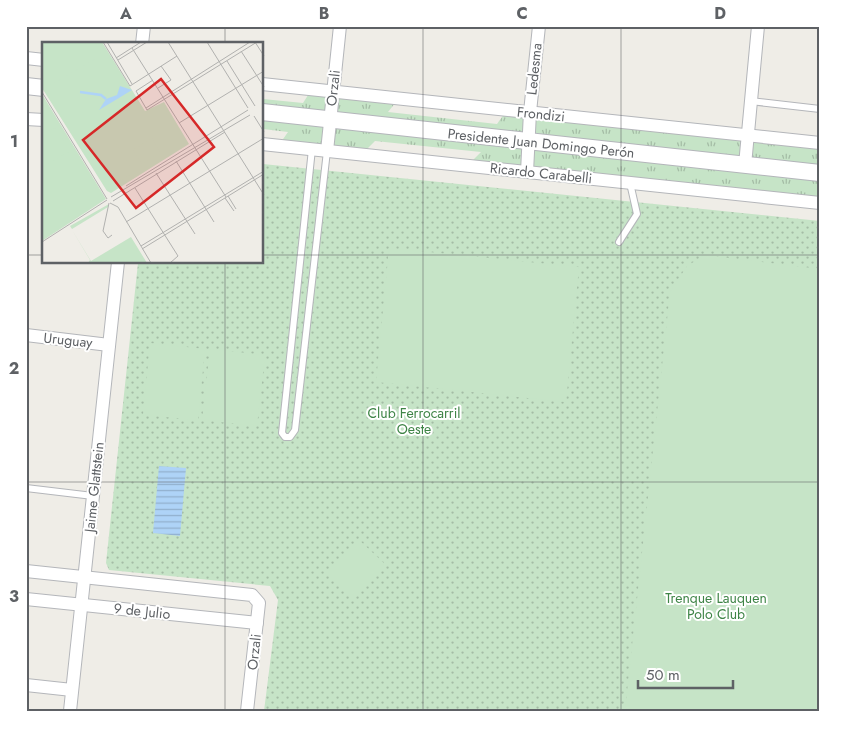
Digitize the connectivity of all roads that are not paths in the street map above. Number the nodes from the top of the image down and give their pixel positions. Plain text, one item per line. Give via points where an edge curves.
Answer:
1 (144, 26) edge
2 (340, 26) edge
3 (539, 26) edge
4 (758, 26) edge
5 (142, 42) edge
6 (26, 58) edge
7 (42, 60) edge
8 (264, 84) edge
9 (26, 86) edge
10 (42, 88) edge
11 (333, 91) junction
12 (750, 101) junction
13 (820, 109) edge
14 (264, 112) edge
15 (530, 112) junction
16 (26, 119) edge
17 (42, 120) edge
18 (330, 120) junction
19 (748, 136) junction
20 (528, 141) junction
21 (264, 144) edge
22 (820, 144) edge
23 (312, 149) junction
24 (327, 151) junction
25 (745, 165) junction
26 (527, 172) junction
27 (820, 173) edge
28 (630, 183) junction
29 (820, 203) edge
30 (619, 242) dead end
31 (118, 264) edge
32 (26, 336) edge
33 (109, 345) junction
34 (26, 488) edge
35 (93, 496) junction
36 (26, 571) edge
37 (84, 577) junction
38 (252, 596) joint
39 (26, 599) edge
40 (82, 605) junction
41 (257, 623) junction
42 (26, 686) edge
43 (72, 690) junction
44 (70, 711) edge
45 (247, 711) edge

1 - 5 street
2 - 11 street, Orzali
3 - 15 street, Ledesma
4 - 12 street
6 - 7 street
8 - 11 street, Frondizi
9 - 10 main road
11 - 15 street, Frondizi
11 - 18 street, Orzali
12 - 13 lane
12 - 19 street
14 - 18 main road, Presidente Juan Domingo Perón
15 - 19 street, Frondizi
15 - 20 street, Ledesma
16 - 17 street
18 - 20 main road, Presidente Juan Domingo Perón
18 - 24 street, Orzali
19 - 22 street, Frondizi
19 - 25 street
20 - 25 main road, Presidente Juan Domingo Perón
20 - 26 street, Ledesma
21 - 23 street, Ricardo Carabelli
23 - 24 street, Ricardo Carabelli
23 - 24 lane via 282,433 285,438 295,430
24 - 26 street, Ricardo Carabelli
25 - 27 main road, Presidente Juan Domingo Perón
26 - 28 street, Ricardo Carabelli
28 - 29 street, Ricardo Carabelli
28 - 30 lane via 636,214
31 - 33 street, Jaime Glattstein
32 - 33 street, Uruguay
33 - 35 street, Jaime Glattstein
34 - 35 lane
35 - 37 street, Jaime Glattstein
36 - 37 street, 9 de Julio
37 - 38 street, 9 de Julio
37 - 40 street, Jaime Glattstein
38 - 41 street, Orzali via 259,603
39 - 40 street, 9 de Julio
40 - 41 street, 9 de Julio
40 - 43 street, Jaime Glattstein
41 - 45 street, Orzali
42 - 43 street
43 - 44 street, Jaime Glattstein

